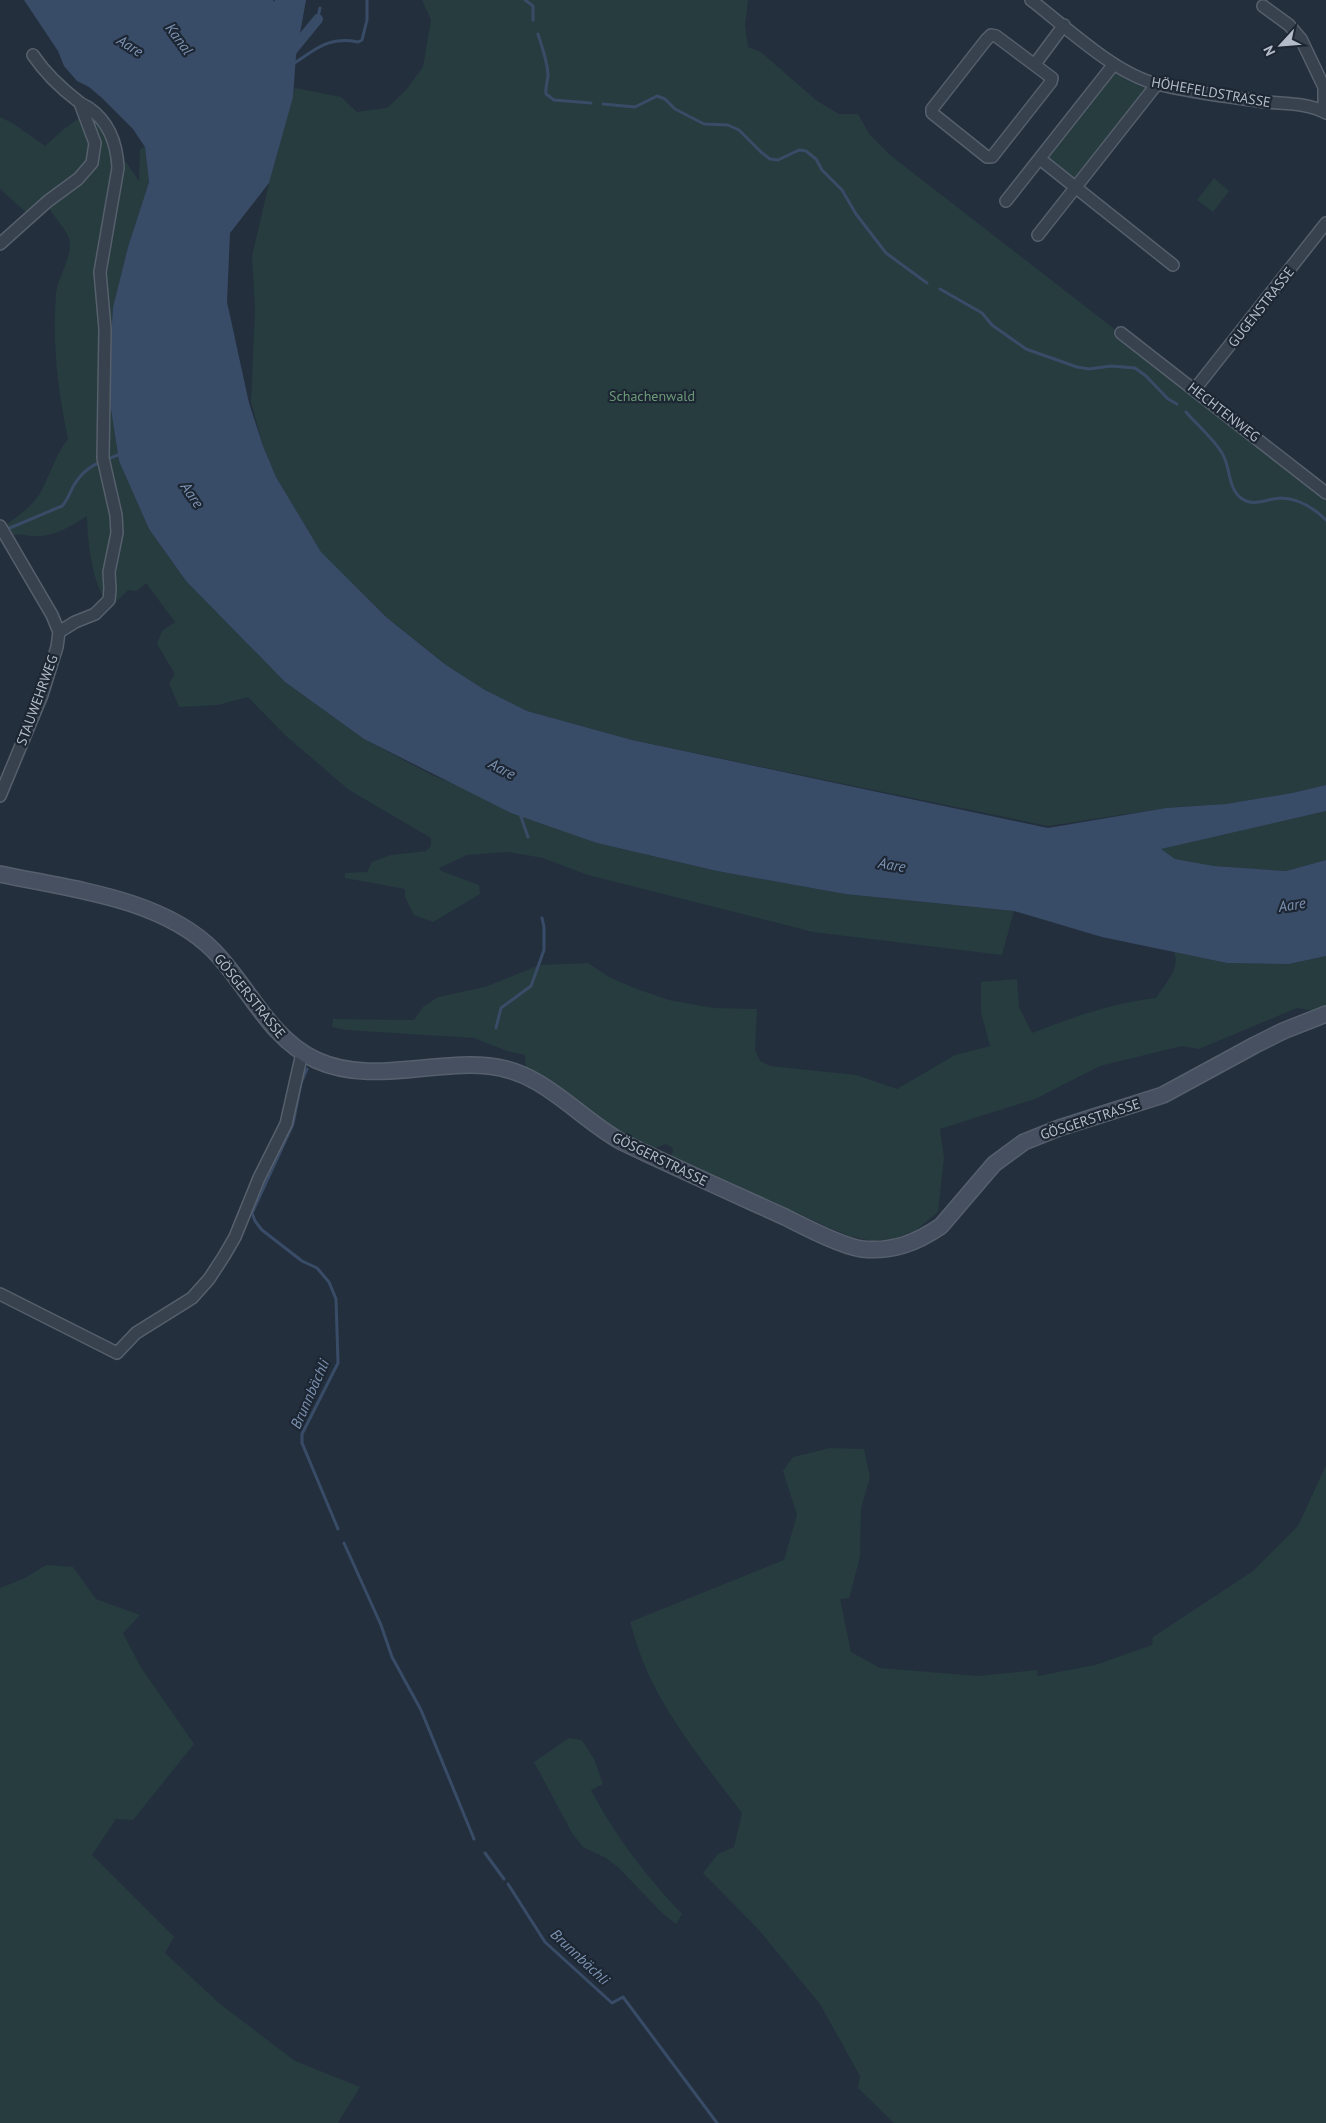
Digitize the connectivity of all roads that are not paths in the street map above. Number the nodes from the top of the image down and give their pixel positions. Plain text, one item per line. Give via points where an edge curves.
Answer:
1 (1031, 0) edge
2 (1263, 6) dead end
3 (1064, 25) junction
4 (34, 55) dead end
5 (1035, 64) junction
6 (1114, 64) junction
7 (1158, 84) junction
8 (80, 103) junction
9 (1324, 112) edge
10 (1040, 159) junction
11 (1076, 188) junction
12 (1006, 201) dead end
13 (1325, 227) edge
14 (1038, 235) dead end
15 (0, 244) edge
16 (1173, 265) dead end
17 (1121, 333) dead end
18 (1195, 389) junction
19 (1326, 493) edge
20 (0, 526) edge
21 (59, 632) junction
22 (0, 796) edge
23 (0, 874) edge
24 (1326, 1014) edge
25 (302, 1053) junction
26 (0, 1294) edge

1 - 3 street, HÖHEFELDSTRASSE
2 - 9 street via 1289,25 1301,39 1324,88
3 - 5 street
3 - 6 street, HÖHEFELDSTRASSE
4 - 8 street via 42,69
5 - 5 street via 991,35 932,108 932,113 987,157 992,157 1051,82 1052,78
6 - 7 street, HÖHEFELDSTRASSE
6 - 10 street
7 - 9 street, HÖHEFELDSTRASSE
7 - 11 street
8 - 15 street via 95,143 92,163 78,179
8 - 21 street via 104,124 112,136 117,154 118,168 100,272 105,329 104,461 116,515 116,533 109,572 109,600 95,614
10 - 11 street
10 - 12 street
11 - 14 street
11 - 16 street
13 - 18 street, GUGENSTRASSE
17 - 18 street, HECHTENWEG
18 - 19 street, HECHTENWEG
20 - 21 street
21 - 22 street, STAUWEHRWEG via 42,695
23 - 25 main road, GÖSGERSTRASSE via 136,905 185,928 213,950 278,1032
24 - 25 main road, GÖSGERSTRASSE via 1283,1031 1163,1095 1024,1142 994,1164 941,1226 922,1239 888,1249 850,1246 658,1159 604,1132 552,1090 516,1072 489,1066 360,1071 328,1066
25 - 26 street via 286,1124 239,1228 209,1279 192,1298 136,1333 117,1353

